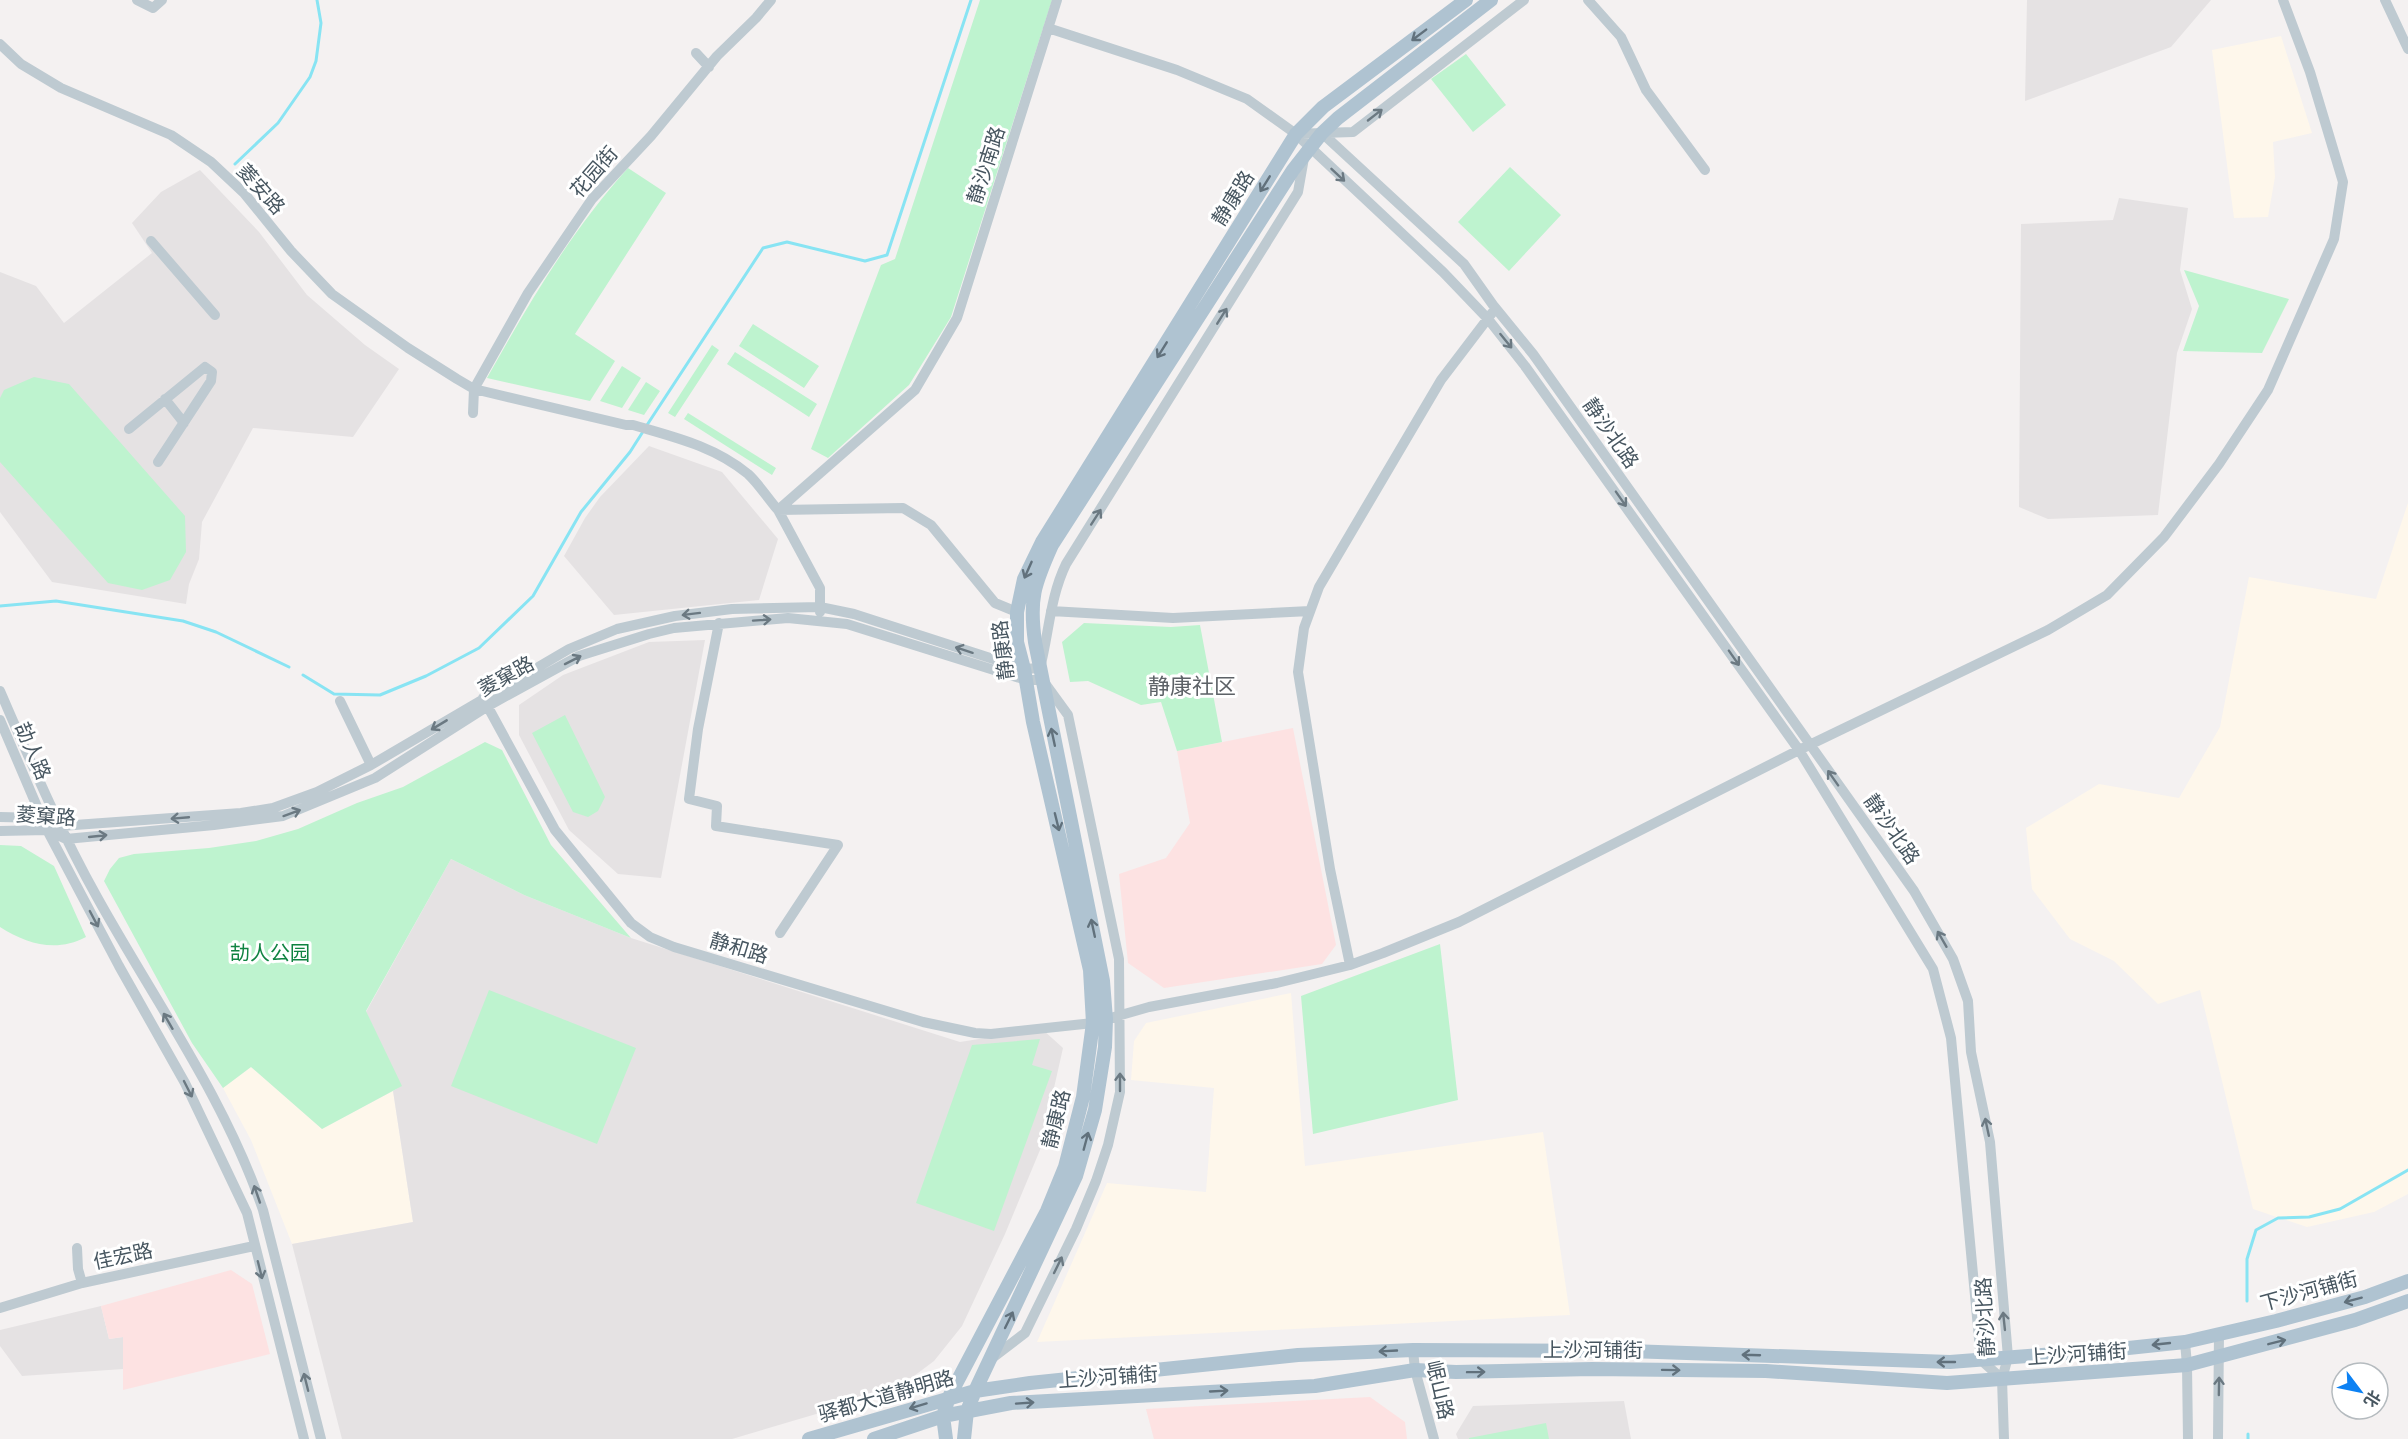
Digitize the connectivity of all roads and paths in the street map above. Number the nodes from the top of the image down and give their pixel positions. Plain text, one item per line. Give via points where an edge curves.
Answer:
1 (137, 0) edge
2 (162, 0) edge
3 (771, 0) edge
4 (1057, 0) edge
5 (1466, 0) edge
6 (1491, 0) edge
7 (1524, 0) edge
8 (1588, 0) edge
9 (2283, 0) edge
10 (2385, 0) edge
11 (1048, 28) junction
12 (0, 44) edge
13 (2408, 49) edge
14 (696, 53) dead end
15 (709, 67) junction
16 (1322, 132) junction
17 (1296, 134) junction
18 (1307, 151) junction
19 (1705, 170) dead end
20 (151, 241) dead end
21 (1496, 308) junction
22 (215, 315) dead end
23 (1488, 319) junction
24 (474, 389) junction
25 (165, 399) junction
26 (473, 413) dead end
27 (184, 423) junction
28 (129, 429) dead end
29 (158, 462) dead end
30 (778, 510) junction
31 (820, 607) junction
32 (1051, 611) junction
33 (1310, 611) junction
34 (1017, 612) junction
35 (819, 621) junction
36 (719, 623) junction
37 (1025, 675) junction
38 (1041, 675) junction
39 (0, 691) edge
40 (340, 700) dead end
41 (486, 702) junction
42 (0, 720) edge
43 (1811, 746) junction
44 (1799, 750) junction
45 (371, 765) junction
46 (0, 817) edge
47 (42, 818) junction
48 (61, 826) junction
49 (47, 830) junction
50 (0, 831) edge
51 (66, 839) junction
52 (780, 933) dead end
53 (1350, 964) junction
54 (1106, 1020) junction
55 (254, 1246) junction
56 (77, 1248) dead end
57 (2408, 1281) edge
58 (82, 1283) junction
59 (2408, 1301) edge
60 (0, 1308) edge
61 (2219, 1333) junction
62 (2185, 1342) junction
63 (1413, 1350) junction
64 (2220, 1356) junction
65 (2008, 1357) junction
66 (1982, 1360) junction
67 (989, 1361) junction
68 (2187, 1365) junction
69 (1415, 1370) junction
70 (2002, 1379) junction
71 (975, 1391) junction
72 (949, 1397) junction
73 (967, 1411) junction
74 (943, 1416) junction
75 (304, 1439) edge
76 (321, 1439) edge
77 (809, 1439) edge
78 (874, 1439) edge
79 (946, 1439) edge
80 (964, 1439) edge
81 (1434, 1439) edge
82 (2004, 1439) edge
83 (2188, 1439) edge
84 (2218, 1439) edge

1 - 2 street via 153,8
3 - 15 street, 花园街
4 - 11 street, 静沙南路
5 -> 17 main road, 静康路 via 1323,107
6 - 16 main road, 静康路
16 -> 7 street via 1353,132
8 - 19 street via 1621,37 1646,90
9 - 43 street, 静和路 via 2310,72 2343,182 2334,239 2268,390 2164,537 2107,595 2048,630
10 - 13 street
11 - 17 street via 1178,70 1247,99
11 - 30 street, 静沙南路 via 957,318 915,390
12 - 24 street, 菱安路 via 21,64 61,88 171,135 211,162 244,193 332,294
14 - 15 street
15 - 24 street, 花园街 via 592,199 528,293
16 - 17 street
16 - 18 main road, 静康路
16 - 21 street, 静沙北路 via 1464,264
17 - 18 street, 静沙北路
17 -> 34 main road, 静康路 via 1042,542 1024,579
18 -> 23 street, 静沙北路 via 1443,272
32 -> 18 street via 1057,582 1066,564 1298,192
18 - 38 main road, 静康路 via 1052,545 1040,571 1031,612
20 - 22 street
21 - 23 street
21 - 43 street, 静沙北路 via 1533,354
23 - 33 street via 1441,380 1319,587
23 -> 44 street, 静沙北路 via 1526,366
24 - 26 street
24 - 30 street, 菱安路 via 690,440 749,475
25 - 27 street
25 - 27 street via 205,367 212,372 211,381
25 - 28 street
27 - 29 street
30 - 31 street, 菱安路 via 820,588
30 - 34 street via 903,508 931,525 995,603
31 - 35 street, 菱安路
37 -> 31 street, 菱窠路 via 854,615
31 -> 41 street, 菱窠路 via 732,609 617,629 569,649
32 - 33 street via 1173,618
32 - 38 street
33 - 53 street via 1298,672 1330,869
34 - 37 main road, 静康路 via 1017,642
36 -> 35 street, 菱窠路 via 788,618
35 - 37 street, 菱窠路 via 847,624
41 -> 36 street, 菱窠路 via 579,656 674,628
36 - 52 street via 688,799 717,806 716,826 838,845
37 - 38 street, 菱窠路
37 -> 54 main road, 静康路 via 1090,970
54 -> 38 main road, 静康路 via 1103,981
38 - 54 street via 1068,715 1119,959
39 - 48 street
40 - 45 street
41 -> 45 street, 菱窠路
51 -> 41 street, 菱窠路 via 283,816 375,778
41 - 54 street, 静和路 via 555,830 631,923 650,937 955,1030 991,1034
42 - 47 street, 劼人路
43 - 44 street, 静和路
65 -> 43 street, 静沙北路 via 1990,1142 1971,1052 1968,1001 1953,959 1914,891
44 - 53 street, 静和路 via 1460,922
44 - 66 street, 静沙北路 via 1933,969 1951,1038
45 -> 48 street, 菱窠路 via 317,792 273,808
46 - 47 street, 菱窠路
47 - 48 street, 菱窠路
47 - 49 street, 劼人路
48 - 51 street
49 - 50 street, 菱窠路
49 - 51 street, 菱窠路
49 -> 55 street, 劼人路 via 190,1093 247,1213
76 -> 51 street via 263,1210 250,1173 214,1098
53 - 54 street, 静和路 via 1149,1007
67 -> 54 main road, 静康路 via 1076,1176 1095,1110
67 -> 54 street via 1025,1333 1096,1181 1120,1092
54 - 72 main road, 静康路 via 1065,1167 1047,1211
55 - 58 street, 佳宏路
55 -> 75 street, 劼人路
56 - 58 street
57 -> 61 main road, 下沙河铺街 via 2365,1297
58 - 60 street, 佳宏路
64 -> 59 main road, 下沙河铺街 via 2355,1320
61 - 62 main road, 上沙河铺街
61 - 64 street
62 -> 65 main road, 上沙河铺街
62 - 68 street
66 -> 63 main road, 上沙河铺街
63 - 69 street, 岷山路
63 -> 71 main road, 上沙河铺街 via 1298,1355
64 - 68 main road, 上沙河铺街
84 -> 64 street
65 - 66 main road, 上沙河铺街
65 - 70 street, 静沙北路
66 - 70 street, 静沙北路
67 - 71 main road, 静康路
68 - 70 main road, 上沙河铺街
68 - 83 street
69 -> 70 main road, 上沙河铺街 via 1766,1371 1947,1383
73 -> 69 main road, 上沙河铺街 via 1011,1403 1315,1386
69 - 81 street, 岷山路
70 - 82 street
71 - 72 main road, 驿都大道静明路
71 - 73 main road, 静康路
72 - 74 main road, 静康路
72 -> 77 main road, 驿都大道静明路
73 - 74 main road, 驿都大道静明路
73 - 80 main road, 静康路
74 - 78 main road, 驿都大道静明路
74 - 79 main road

